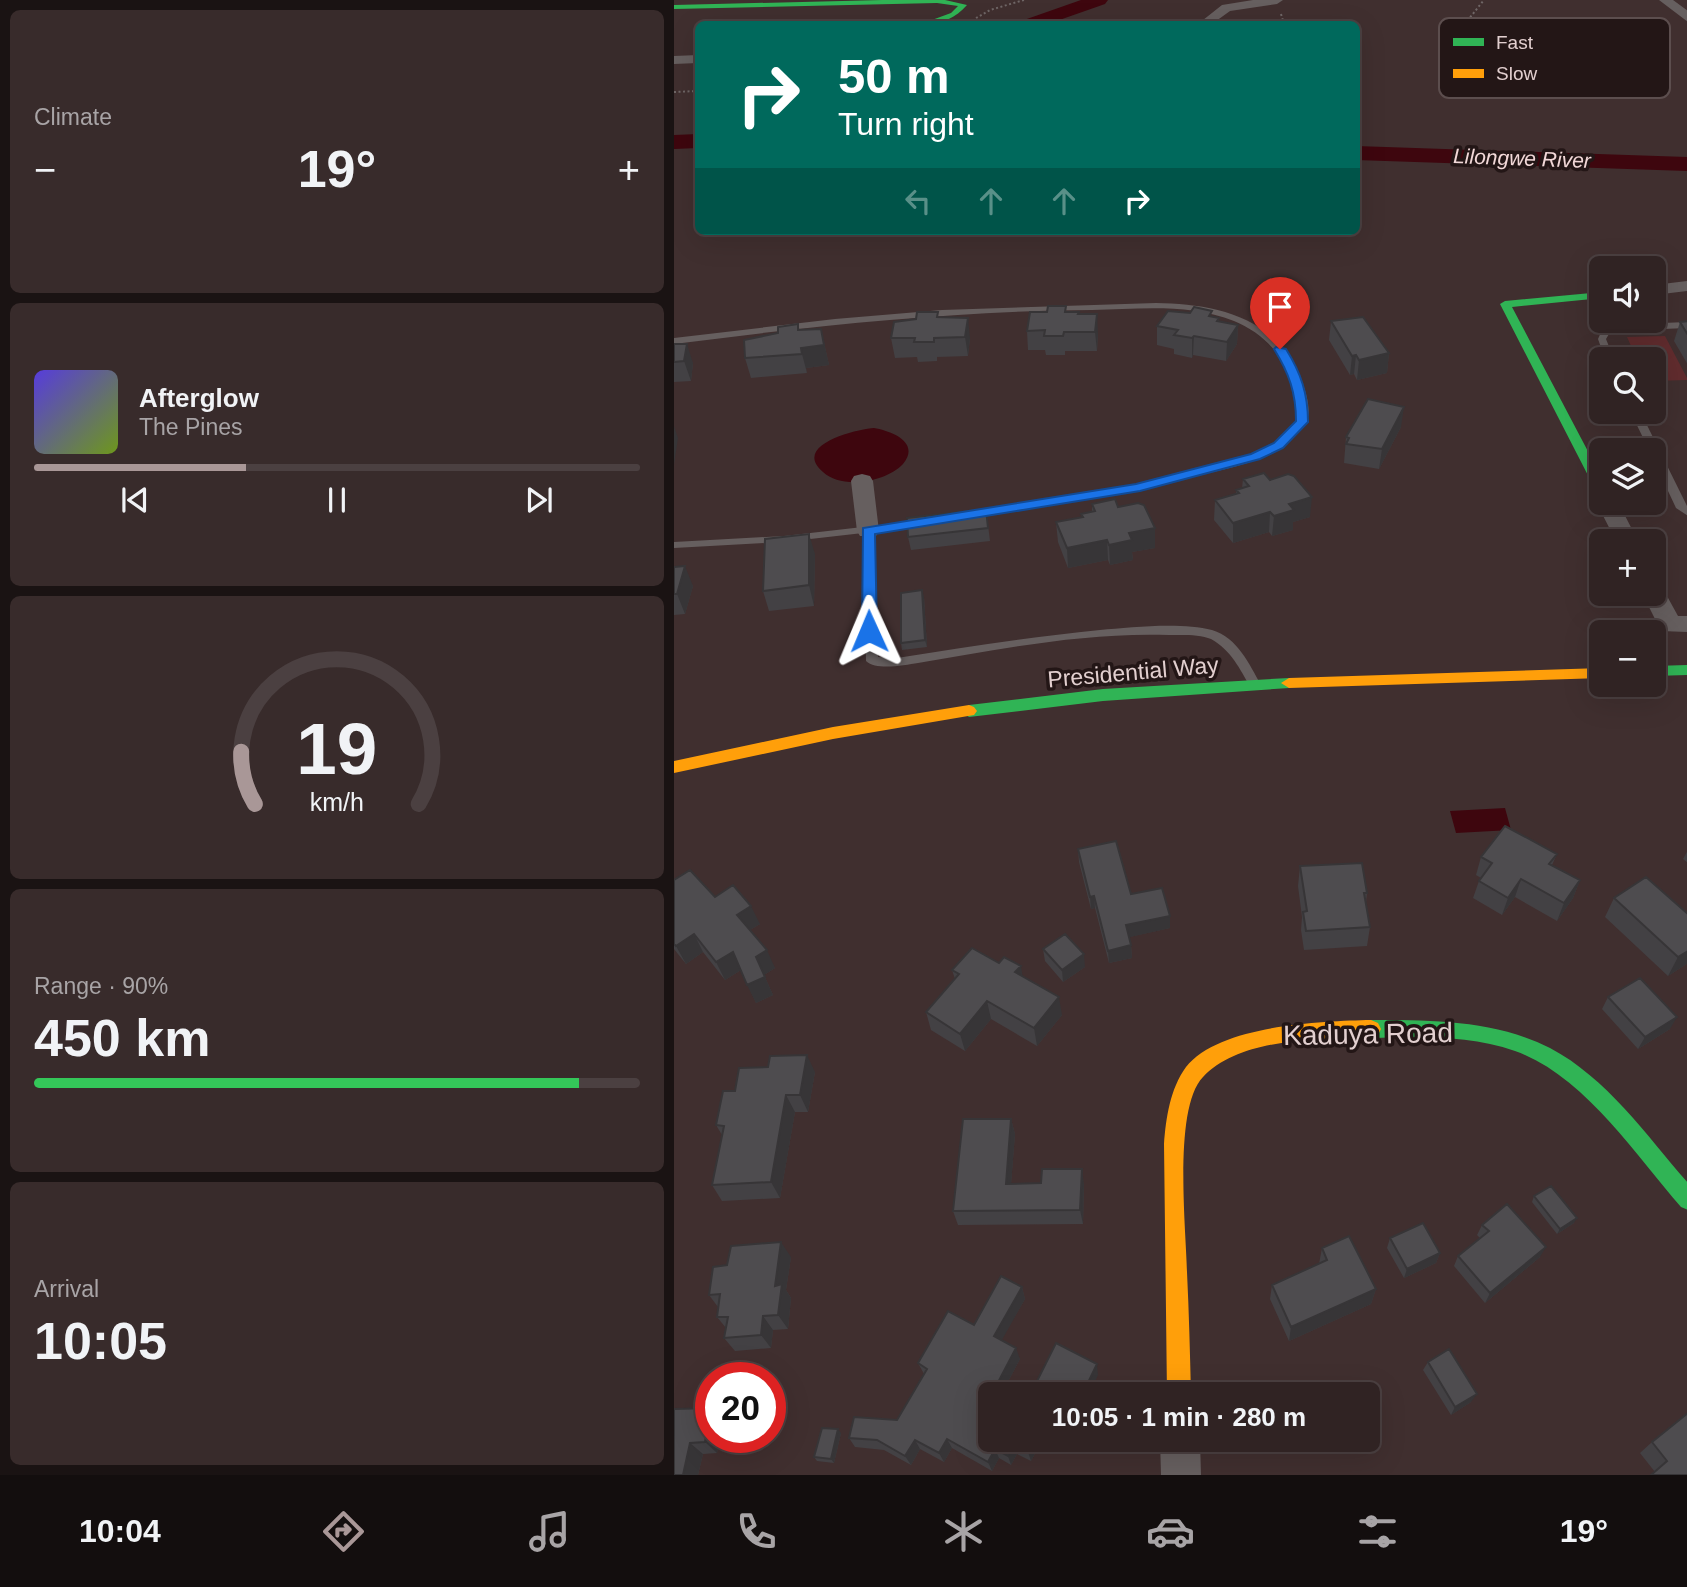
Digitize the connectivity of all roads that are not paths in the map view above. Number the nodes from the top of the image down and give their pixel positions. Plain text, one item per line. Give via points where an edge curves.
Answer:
1 (1277, 0) edge
2 (1665, 0) edge
3 (674, 7) edge
4 (1687, 18) edge
5 (935, 21) edge
6 (1208, 21) edge
7 (674, 60) edge
8 (695, 60) edge
9 (1687, 286) edge
10 (1666, 289) edge
11 (1589, 296) edge
12 (1687, 325) edge
13 (674, 341) edge
14 (1605, 347) edge
15 (1589, 466) edge
16 (1666, 476) edge
17 (862, 481) dead end
18 (1687, 513) edge
19 (964, 517) edge
20 (937, 521) edge
21 (868, 531) junction
22 (674, 545) edge
23 (1660, 606) edge
24 (1687, 624) edge
25 (1687, 670) edge
26 (1666, 671) edge
27 (1589, 673) edge
28 (1255, 685) junction
29 (674, 767) edge
30 (1687, 1200) edge
31 (1179, 1382) edge
32 (1180, 1452) edge
33 (1181, 1475) edge

1 - 6 street via 1226,8
2 - 4 street
3 - 5 street via 937,1 963,5 954,15
7 - 8 street
9 - 10 street
11 - 15 street via 1505,304
12 - 14 lane via 1613,328 1602,339
13 - 19 lane via 864,317 1049,307 1188,306 1254,327 1280,349 1290,365 1302,396 1302,422 1279,446 1256,457 1136,488
16 - 18 lane
17 - 21 street
20 - 21 lane
21 - 22 lane
21 - 28 lane via 872,661 897,662 1032,640 1180,631 1211,634 1235,650
23 - 24 street via 1670,625
25 - 26 street
27 - 28 street, Presidential Way
28 - 29 street, Presidential Way via 1105,695 939,715 817,735
30 - 31 street, Kaduya Road via 1590,1091 1521,1043 1460,1031 1411,1029 1311,1031 1245,1042 1216,1053 1198,1067 1185,1087 1177,1115
32 - 33 street

